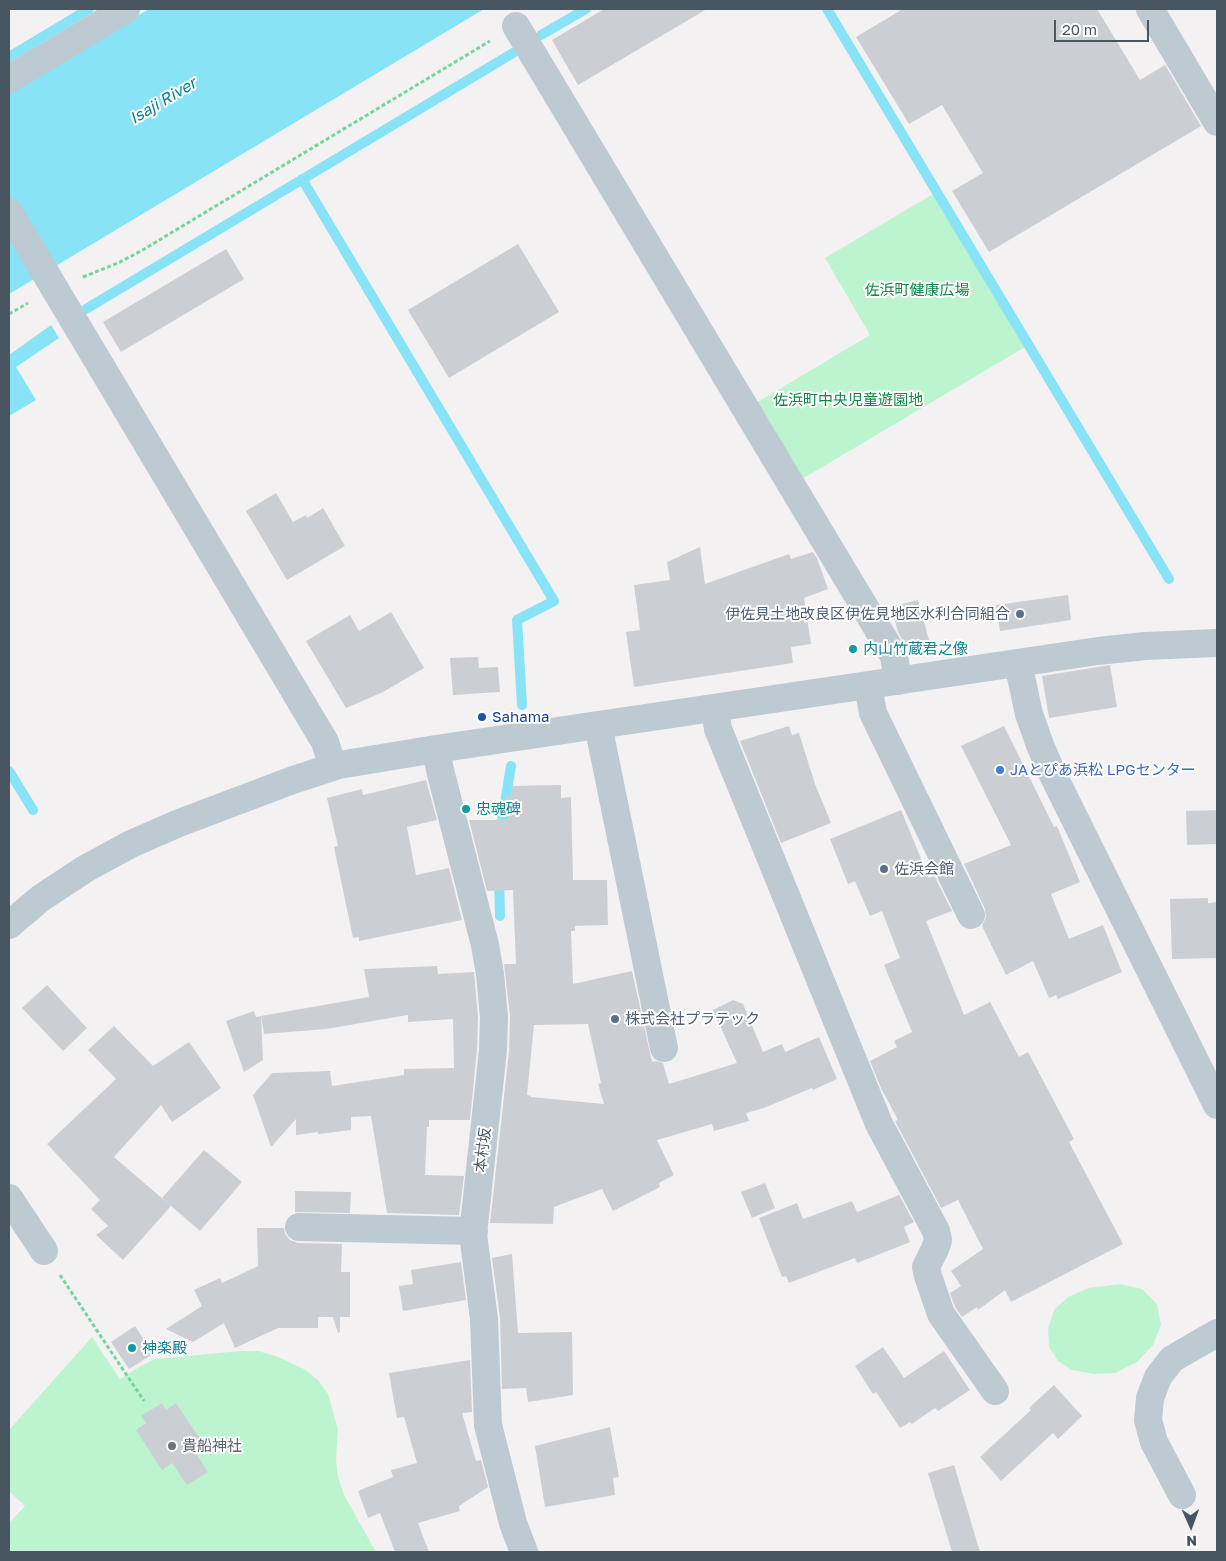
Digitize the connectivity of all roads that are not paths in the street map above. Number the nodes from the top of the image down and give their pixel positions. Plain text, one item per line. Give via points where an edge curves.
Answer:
1 (126, 9) edge
2 (1150, 9) edge
3 (516, 26) road end
4 (9, 80) edge
5 (1217, 122) edge
6 (9, 212) edge
7 (1217, 642) edge
8 (1018, 663) junction
9 (898, 681) junction
10 (868, 685) junction
11 (715, 708) junction
12 (598, 725) junction
13 (436, 749) junction
14 (333, 767) junction
15 (971, 915) dead end
16 (9, 925) edge
17 (664, 1048) dead end
18 (1217, 1105) edge
19 (9, 1198) edge
20 (299, 1227) dead end
21 (474, 1231) junction
22 (44, 1251) road end
23 (1217, 1333) edge
24 (995, 1391) dead end
25 (1182, 1495) dead end
26 (524, 1552) edge

1 - 4 street
2 - 5 street
3 - 9 street via 894,656
6 - 14 street via 325,742
7 - 8 street via 1130,647
8 - 9 street
8 - 18 street via 1029,714 1050,767
9 - 10 street
10 - 11 street
10 - 15 street via 873,713
11 - 12 street
11 - 24 street via 718,729 878,1124 936,1231 938,1240 926,1268 937,1305 946,1323
12 - 13 street
12 - 17 street
13 - 14 street
13 - 21 street, 本村坂 via 485,945 494,1017
14 - 16 street via 179,823 131,844 85,869
19 - 22 street
20 - 21 street
21 - 26 street, 本村坂 via 484,1319 488,1425 513,1523
23 - 25 street via 1172,1359 1158,1377 1150,1398 1148,1420 1154,1442

